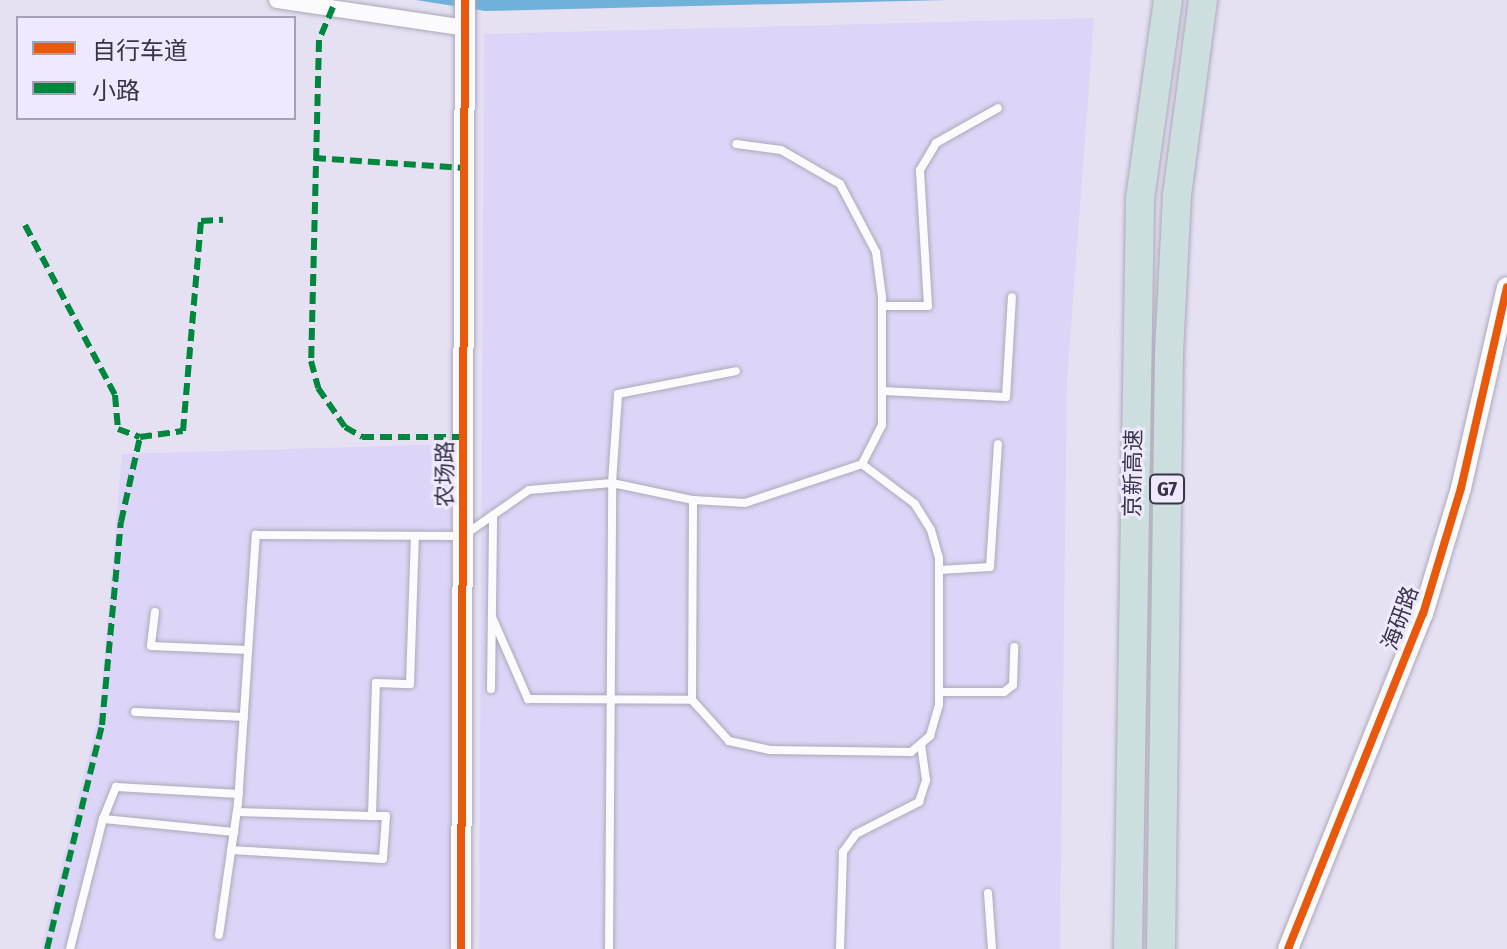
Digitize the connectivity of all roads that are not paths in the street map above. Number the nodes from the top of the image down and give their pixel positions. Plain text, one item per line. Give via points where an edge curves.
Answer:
1 (277, 0) edge
2 (1168, 0) edge
3 (1203, 0) edge
4 (466, 16) edge
5 (998, 108) dead end
6 (736, 144) dead end
7 (1507, 287) edge
8 (1012, 297) dead end
9 (883, 306) junction
10 (736, 371) dead end
11 (882, 391) junction
12 (998, 444) dead end
13 (862, 464) junction
14 (612, 483) junction
15 (693, 500) junction
16 (493, 515) junction
17 (415, 536) junction
18 (463, 536) junction
19 (939, 570) junction
20 (155, 612) dead end
21 (492, 617) junction
22 (1014, 647) dead end
23 (248, 650) junction
24 (491, 689) dead end
25 (939, 692) junction
26 (692, 700) junction
27 (610, 701) junction
28 (135, 712) dead end
29 (244, 717) junction
30 (921, 744) junction
31 (239, 794) junction
32 (237, 812) junction
33 (372, 816) junction
34 (103, 819) junction
35 (234, 832) junction
36 (231, 850) junction
37 (988, 893) dead end
38 (219, 935) dead end
39 (70, 949) edge
40 (461, 949) edge
41 (609, 949) edge
42 (840, 949) edge
43 (992, 949) edge
44 (1128, 949) edge
45 (1161, 949) edge
46 (1288, 949) edge

1 - 4 street
2 - 44 highway, 京新高速 / G7 via 1140,199
3 - 45 highway, 京新高速 / G7 via 1177,195 1169,353
4 - 18 street, 农场路
5 - 9 lane via 936,143 920,170 928,306
6 - 9 lane via 781,150 840,184 876,252
7 - 46 street, 海研路 via 1461,488 1423,614
8 - 11 lane via 1006,397
9 - 11 lane
10 - 14 lane via 618,394
11 - 13 lane via 882,425
12 - 19 lane via 990,567
13 - 15 lane via 745,503
13 - 19 lane via 915,504 931,530
14 - 15 lane
14 - 16 lane via 529,490
14 - 27 lane
15 - 26 lane
16 - 18 lane
16 - 21 lane
17 - 18 lane
17 - 23 lane via 256,535
17 - 33 lane via 410,684 376,683
18 - 40 street, 农场路
19 - 25 lane
20 - 23 lane via 151,646
21 - 24 lane
21 - 27 lane via 528,699
22 - 25 lane via 1013,685 1004,692
23 - 29 lane
25 - 30 lane via 930,736
26 - 27 lane
26 - 30 lane via 729,741 770,750 911,752
27 - 41 lane
28 - 29 lane
29 - 31 lane
30 - 42 lane via 926,780 919,802 856,834 843,852
31 - 32 lane
31 - 34 lane via 116,787
32 - 33 lane
32 - 35 lane
33 - 36 lane via 386,816 383,859
34 - 35 lane
34 - 39 lane
35 - 36 lane
36 - 38 lane
37 - 43 lane

